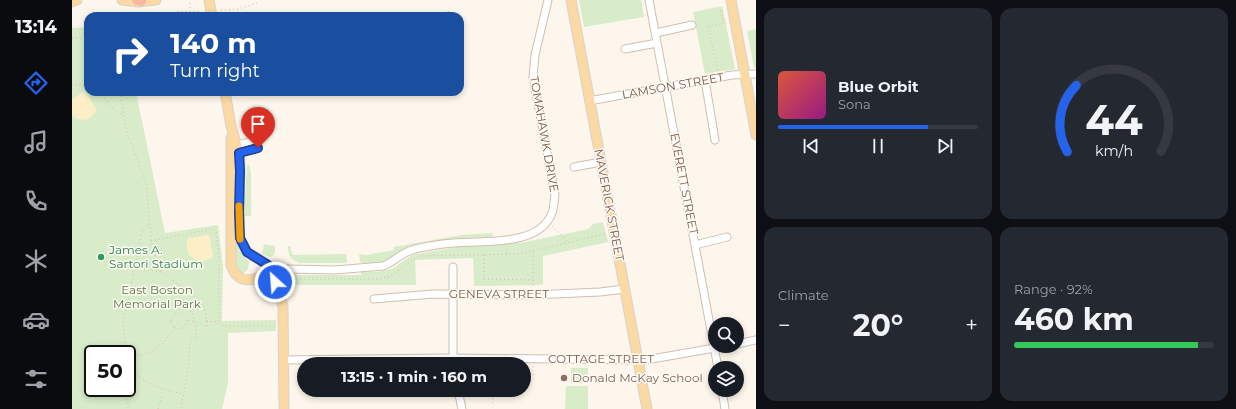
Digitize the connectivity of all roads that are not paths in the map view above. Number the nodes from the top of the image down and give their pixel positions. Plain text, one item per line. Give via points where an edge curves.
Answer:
1 (77, 0) edge
2 (122, 0) edge
3 (156, 0) edge
4 (209, 0) edge
5 (548, 0) edge
6 (571, 0) edge
7 (650, 0) edge
8 (731, 0) edge
9 (139, 1) edge
10 (72, 2) edge
11 (211, 12) edge
12 (692, 25) dead end
13 (656, 33) junction
14 (658, 43) junction
15 (625, 49) dead end
16 (756, 74) edge
17 (745, 75) junction
18 (705, 80) junction
19 (666, 87) junction
20 (226, 96) edge
21 (590, 101) junction
22 (755, 124) edge
23 (231, 126) junction
24 (756, 135) edge
25 (716, 140) dead end
26 (258, 144) dead end
27 (238, 149) junction
28 (601, 162) junction
29 (574, 167) dead end
30 (728, 237) dead end
31 (695, 245) junction
32 (255, 258) junction
33 (453, 267) dead end
34 (272, 272) junction
35 (252, 279) junction
36 (624, 289) junction
37 (453, 294) junction
38 (374, 299) dead end
39 (708, 317) edge
40 (756, 340) edge
41 (744, 343) edge
42 (708, 349) edge
43 (453, 357) edge
44 (284, 360) junction
45 (297, 360) edge
46 (638, 360) junction
47 (531, 361) edge
48 (459, 397) edge
49 (723, 397) edge
50 (284, 409) edge
51 (462, 409) edge
52 (647, 409) edge
53 (725, 409) edge

1 - 10 main road
2 - 9 main road
3 - 9 main road
4 - 11 main road
5 - 34 street, TOMAHAWK DRIVE via 535,55 533,77 555,195 548,221 529,235 514,240 444,244 410,250 383,266 334,270 288,269
6 - 21 main road, MAVERICK STREET
7 - 13 street, EVERETT STREET
8 - 17 main road
12 - 13 street
13 - 14 street, EVERETT STREET
14 - 15 street
14 - 19 street, EVERETT STREET
16 - 17 street, LAMSON STREET
17 - 18 street, LAMSON STREET
17 - 22 main road
18 - 19 street, LAMSON STREET
18 - 25 street
19 - 21 street, LAMSON STREET
19 - 31 street, EVERETT STREET
20 - 23 main road
21 - 28 main road, MAVERICK STREET
22 - 24 main road
23 - 27 main road
23 - 35 main road via 230,262 238,277
26 - 27 street
27 - 32 main road via 240,238 244,248
28 - 29 street
28 - 36 main road, MAVERICK STREET
30 - 31 street
31 - 39 street, EVERETT STREET
32 - 34 main road via 265,263
32 - 35 main road via 259,262 260,270
33 - 37 street
34 - 35 main road
34 - 44 main road via 283,306
36 - 37 street, GENEVA STREET via 533,294
36 - 46 main road, MAVERICK STREET
37 - 38 street, GENEVA STREET
37 - 43 street
40 - 41 street
42 - 46 street, COTTAGE STREET via 658,359
44 - 45 street, COTTAGE STREET
44 - 50 main road
46 - 47 street, COTTAGE STREET
46 - 52 main road, MAVERICK STREET
48 - 51 street
49 - 53 street

